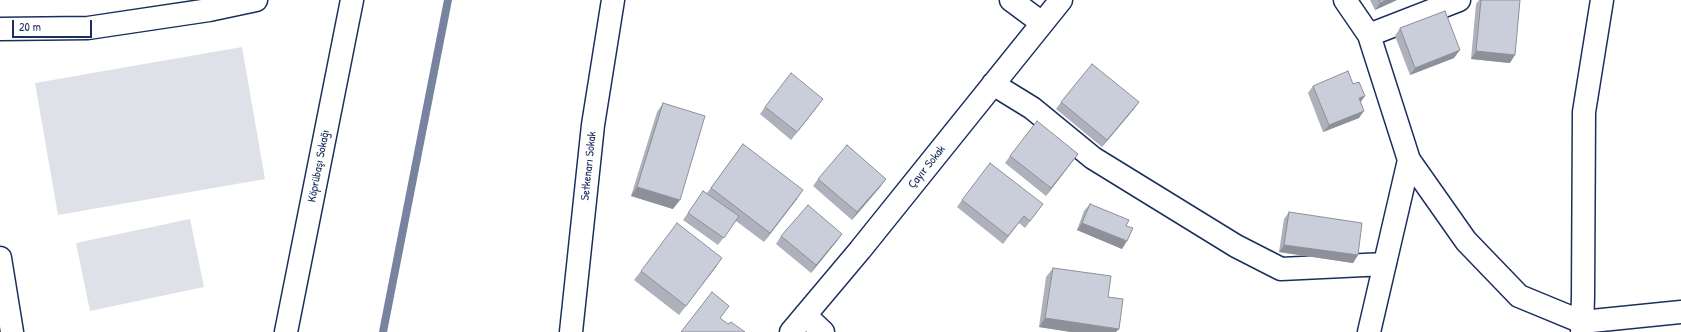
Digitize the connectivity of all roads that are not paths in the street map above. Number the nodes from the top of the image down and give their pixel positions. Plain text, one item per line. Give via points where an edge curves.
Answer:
1 (256, 0) edge
2 (352, 0) edge
3 (613, 0) edge
4 (1011, 0) edge
5 (1061, 0) edge
6 (1346, 0) edge
7 (1459, 0) edge
8 (1602, 0) edge
9 (1042, 23) junction
10 (0, 29) edge
11 (1369, 35) junction
12 (993, 84) junction
13 (1409, 160) junction
14 (0, 258) edge
15 (1385, 264) junction
16 (1681, 312) edge
17 (805, 315) junction
18 (1582, 327) edge
19 (12, 332) edge
20 (286, 332) edge
21 (571, 332) edge
22 (791, 332) edge
23 (823, 332) edge
24 (1368, 332) edge

1 - 10 street via 209,10 88,28
2 - 20 street, Köprübaşı Sokağı
3 - 21 street, Setkenarı Sokak via 593,125
4 - 9 street
5 - 9 street, Çayır Sokak
6 - 11 street
7 - 11 street
8 - 18 street via 1584,112
9 - 12 street, Çayır Sokak
11 - 13 street
12 - 15 street via 1032,108 1093,158 1236,246 1281,269
12 - 17 street, Çayır Sokak
13 - 15 street
13 - 18 street via 1466,241 1519,296
14 - 19 street
15 - 24 street
16 - 18 street
17 - 22 street, Çayır Sokak
17 - 23 street

